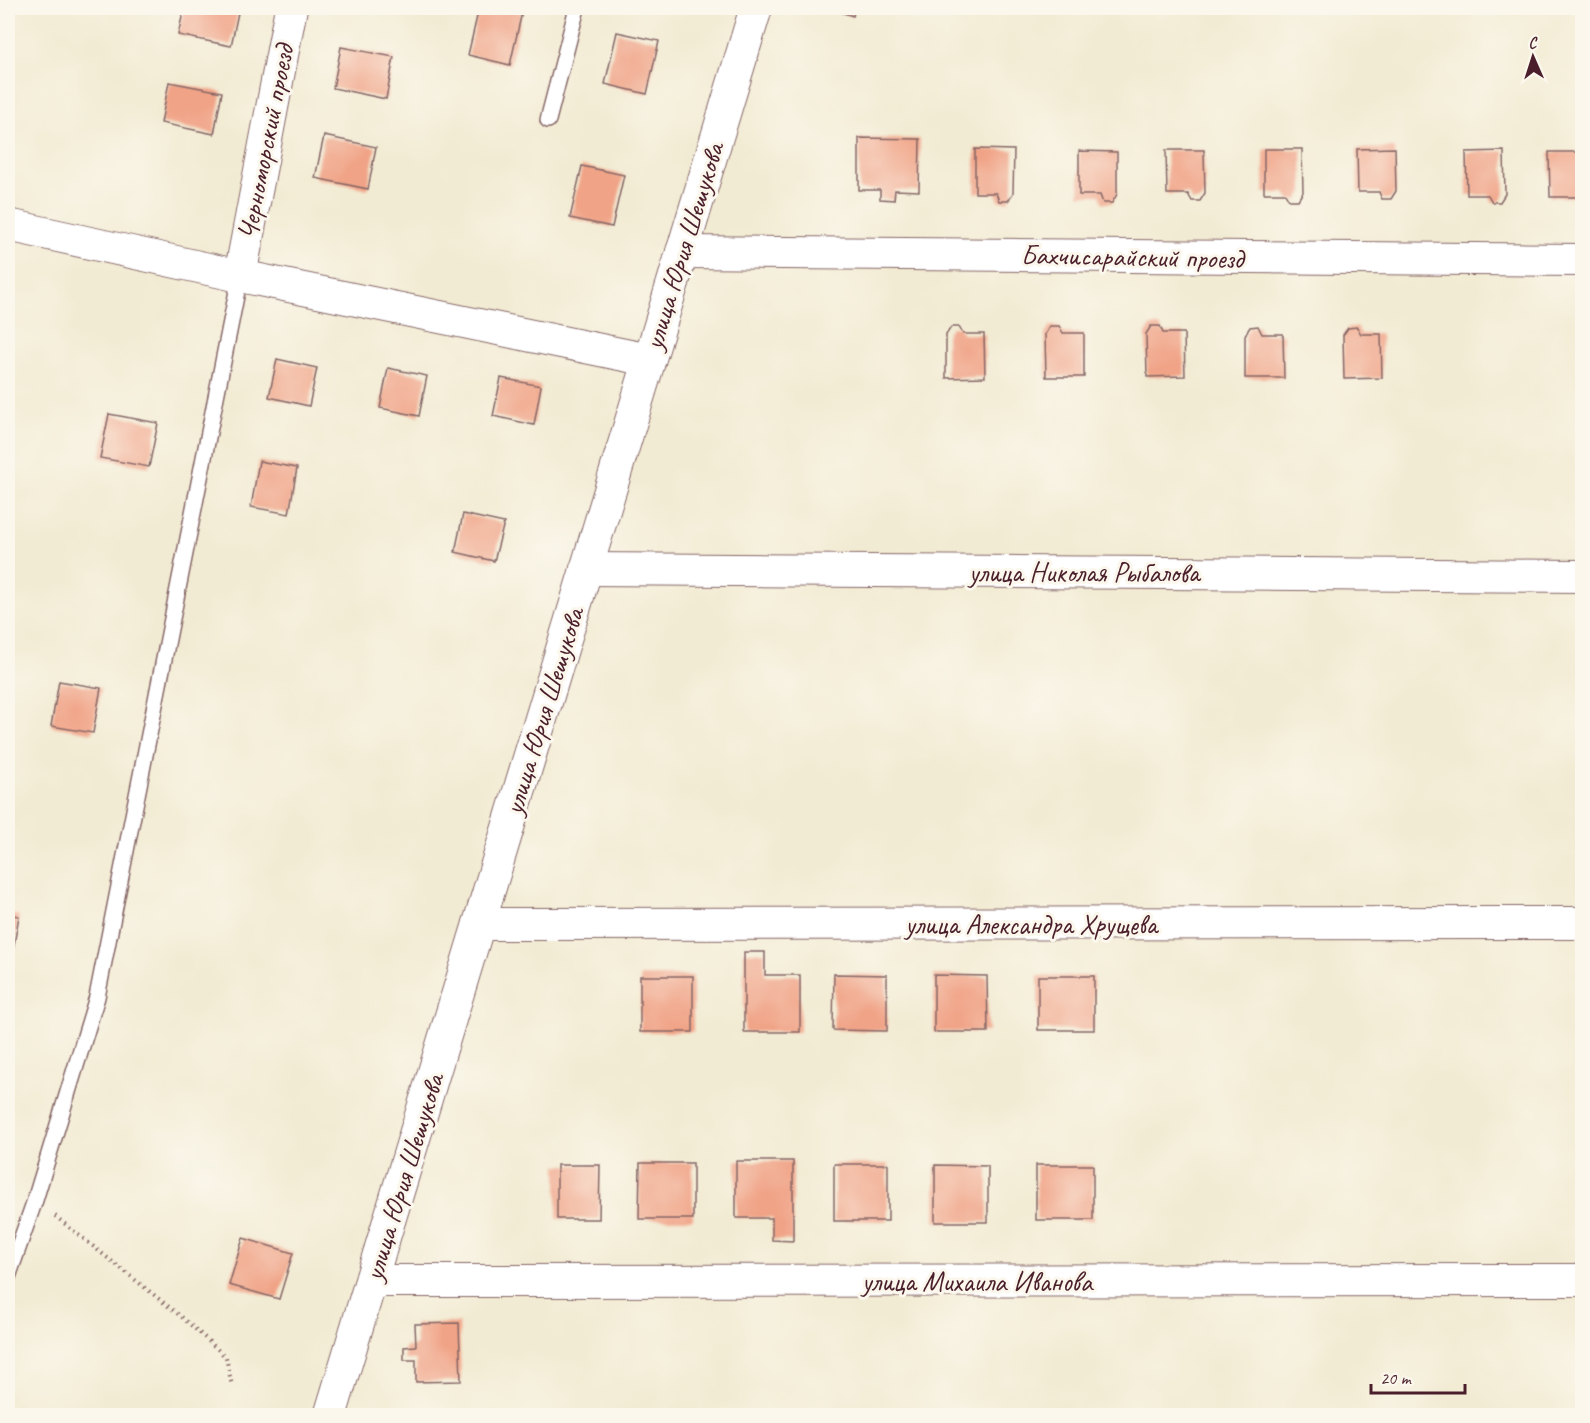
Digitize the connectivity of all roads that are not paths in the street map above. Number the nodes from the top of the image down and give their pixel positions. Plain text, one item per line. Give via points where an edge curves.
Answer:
1 (291, 8) edge
2 (577, 8) edge
3 (756, 8) edge
4 (548, 120) dead end
5 (8, 225) edge
6 (681, 252) junction
7 (1582, 260) edge
8 (240, 276) junction
9 (649, 360) junction
10 (586, 569) junction
11 (1582, 576) edge
12 (1582, 923) edge
13 (479, 924) junction
14 (8, 1277) edge
15 (1582, 1280) edge
16 (372, 1281) junction
17 (330, 1416) edge

1 - 8 street, Черноморский проезд
2 - 4 lane
3 - 6 street, улица Юрия Шешукова
5 - 8 street
6 - 7 street, Бахчисарайский проезд
6 - 9 street, улица Юрия Шешукова
8 - 9 street
8 - 14 lane via 97,997
9 - 10 street, улица Юрия Шешукова
10 - 11 street, улица Николая Рыбалова
10 - 13 street, улица Юрия Шешукова
12 - 13 street, улица Александра Хрущева
13 - 16 street, улица Юрия Шешукова
15 - 16 street, улица Михаила Иванова
16 - 17 street, улица Юрия Шешукова

